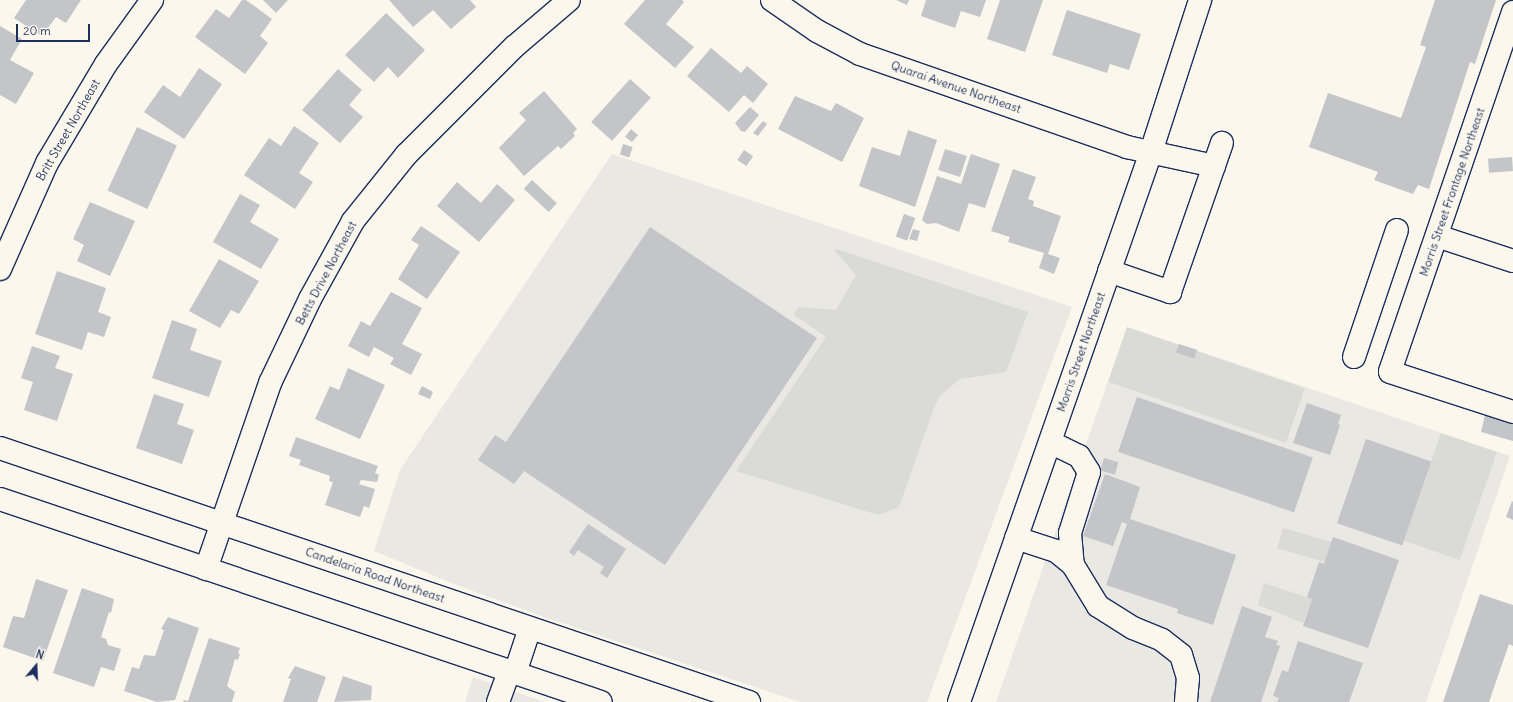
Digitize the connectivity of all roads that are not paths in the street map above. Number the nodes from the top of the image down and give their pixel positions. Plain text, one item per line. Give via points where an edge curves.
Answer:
1 (152, 0) edge
2 (569, 0) edge
3 (772, 0) edge
4 (1200, 0) edge
5 (1513, 12) edge
6 (1222, 143) dead end
7 (1150, 152) junction
8 (1214, 166) junction
9 (1397, 230) dead end
10 (1437, 236) junction
11 (1513, 261) edge
12 (0, 269) edge
13 (1109, 271) junction
14 (1354, 357) dead end
15 (1513, 412) edge
16 (1050, 442) junction
17 (0, 448) edge
18 (0, 499) edge
19 (221, 522) junction
20 (1016, 538) junction
21 (1073, 565) junction
22 (206, 569) junction
23 (530, 628) junction
24 (512, 672) junction
25 (498, 702) edge
26 (601, 702) edge
27 (749, 702) edge
28 (959, 702) edge
29 (1186, 702) edge

1 - 12 street, Britt Street Northeast via 106,64 47,163
2 - 19 street, Betts Drive Northeast via 514,47 406,155 353,221 310,300 270,383
3 - 7 street, Quarai Avenue Northeast via 817,31 860,54 1127,147
4 - 7 street, Morris Street Northeast
5 - 10 street, Morris Street Frontage Northeast
6 - 8 street
7 - 8 street, Quarai Avenue Northeast
7 - 13 street, Morris Street Northeast
8 - 13 street via 1170,292
9 - 14 street
10 - 11 street
10 - 15 street, Morris Street Frontage Northeast via 1390,372
13 - 16 street, Morris Street Northeast
16 - 20 street, Morris Street Northeast
16 - 21 street via 1079,456 1089,472 1070,533
17 - 19 street, Candelaria Road Northeast
18 - 22 street
19 - 22 street, Betts Drive Northeast
19 - 23 street, Candelaria Road Northeast
20 - 21 street via 1056,551
20 - 28 street, Morris Street Northeast
21 - 29 street via 1098,606 1133,628 1162,640 1181,655 1188,678
22 - 24 street
23 - 24 street
23 - 27 street, Candelaria Road Northeast
24 - 25 street
24 - 26 street

